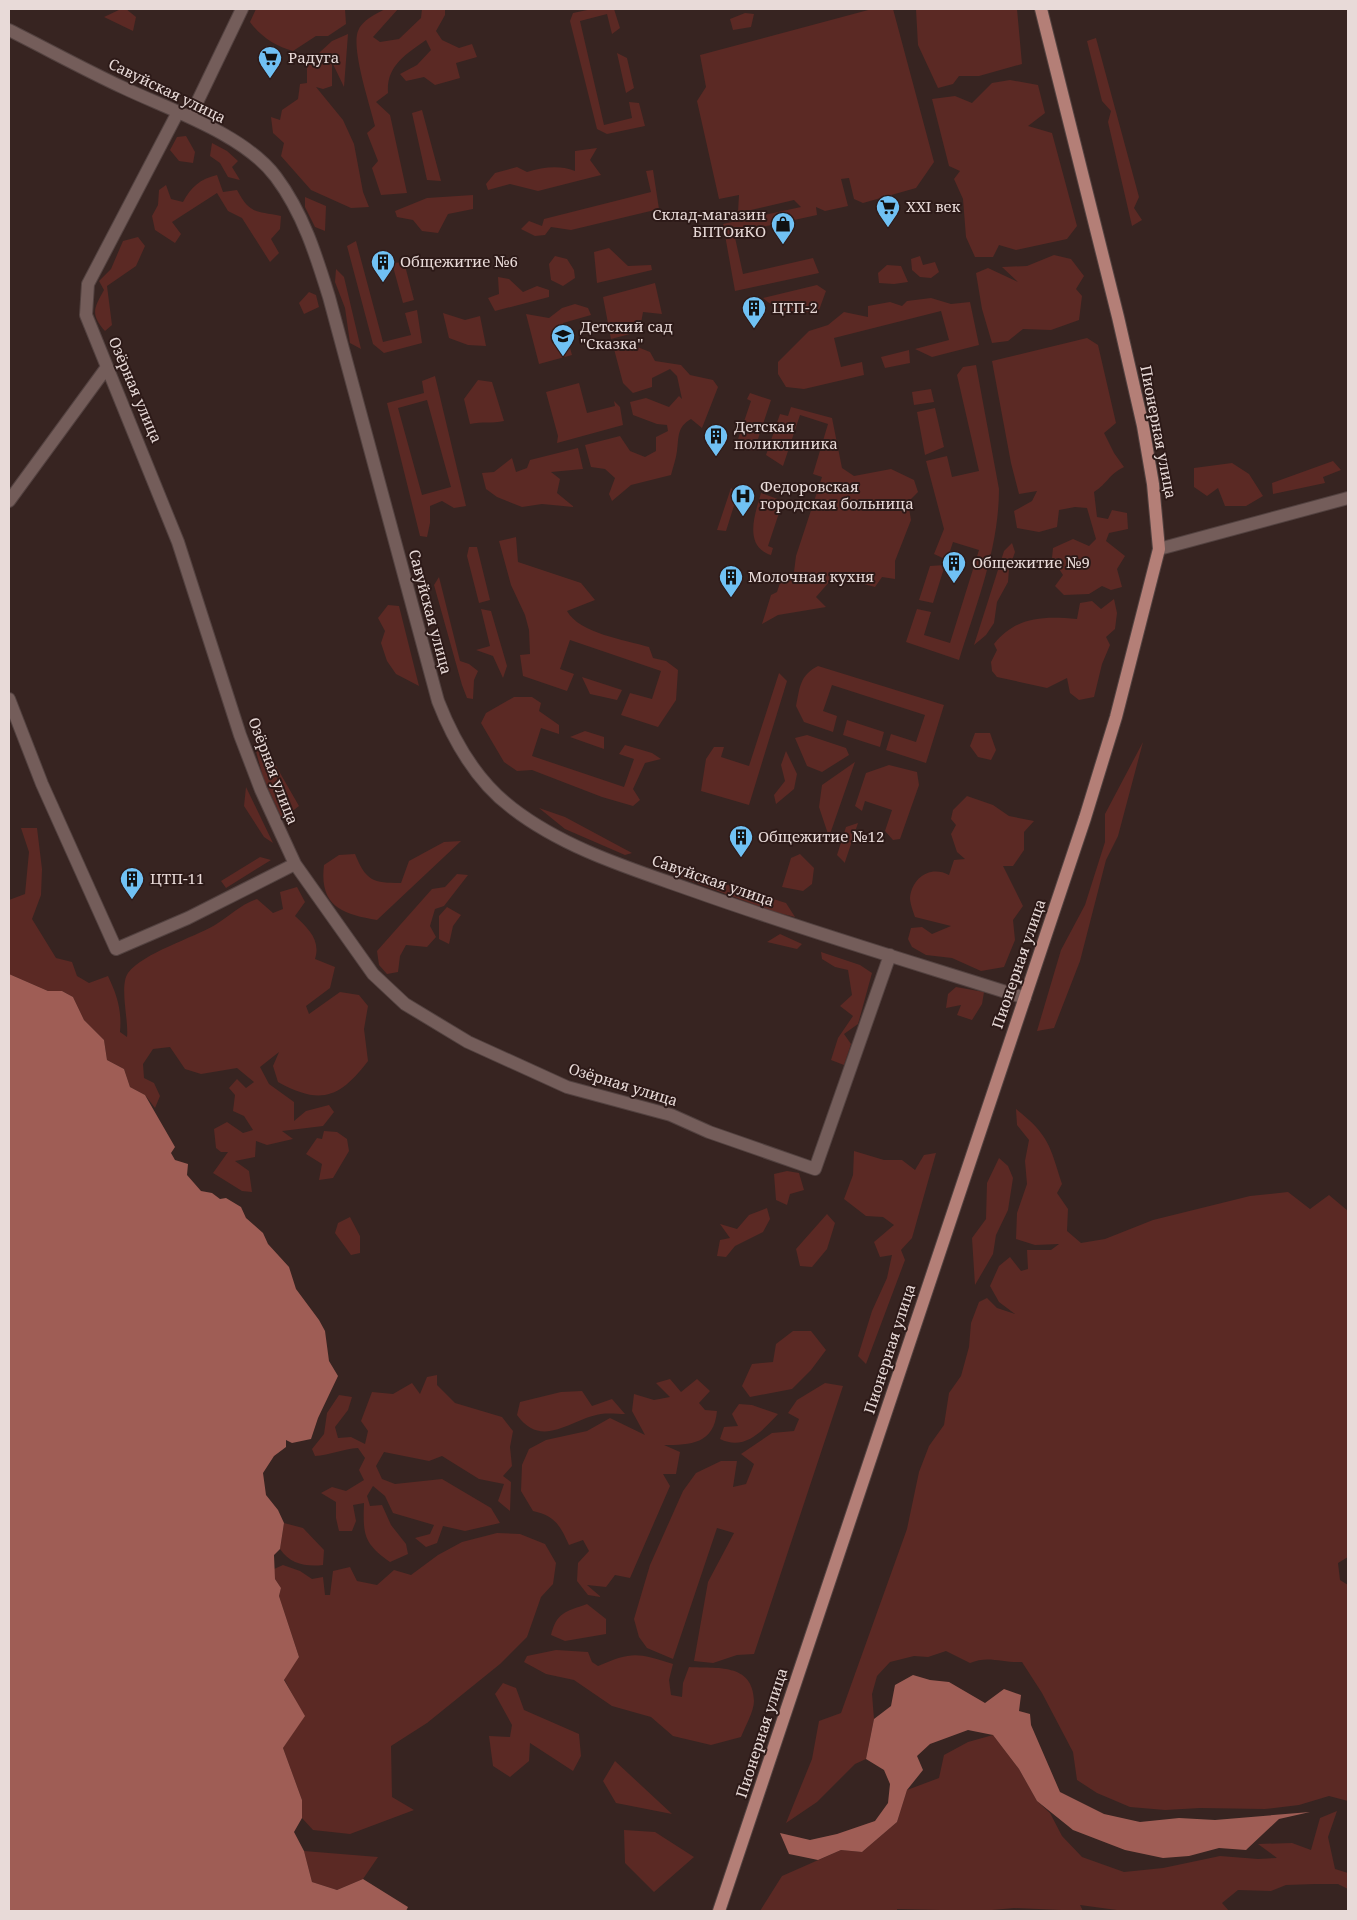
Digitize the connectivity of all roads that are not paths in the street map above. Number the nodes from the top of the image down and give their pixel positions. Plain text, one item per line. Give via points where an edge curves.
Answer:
1 (242, 9) edge
2 (1045, 10) edge
3 (9, 30) edge
4 (184, 114) junction
5 (107, 367) junction
6 (1348, 498) edge
7 (9, 501) edge
8 (1159, 549) junction
9 (9, 699) edge
10 (295, 864) junction
11 (890, 955) junction
12 (1025, 998) junction
13 (719, 1911) edge

1 - 4 street, Озёрная улица
2 - 8 main road, Пионерная улица via 1143,426 1154,484
3 - 4 street, Савуйская улица via 124,88
4 - 5 street, Озёрная улица via 88,284 86,315
4 - 11 street, Савуйская улица via 237,144 275,175 296,208 313,245 330,297 438,701 448,729 476,774 510,807 538,827 618,865 804,930
5 - 7 street
5 - 10 street, Озёрная улица via 178,542 250,762
6 - 8 street
8 - 12 main road, Пионерная улица via 1116,717
9 - 10 street via 42,784 116,949 188,918
10 - 11 street, Озёрная улица via 373,974 405,1004 468,1042 567,1087 671,1115 709,1132 815,1169
11 - 12 street, Савуйская улица
12 - 13 main road, Пионерная улица

